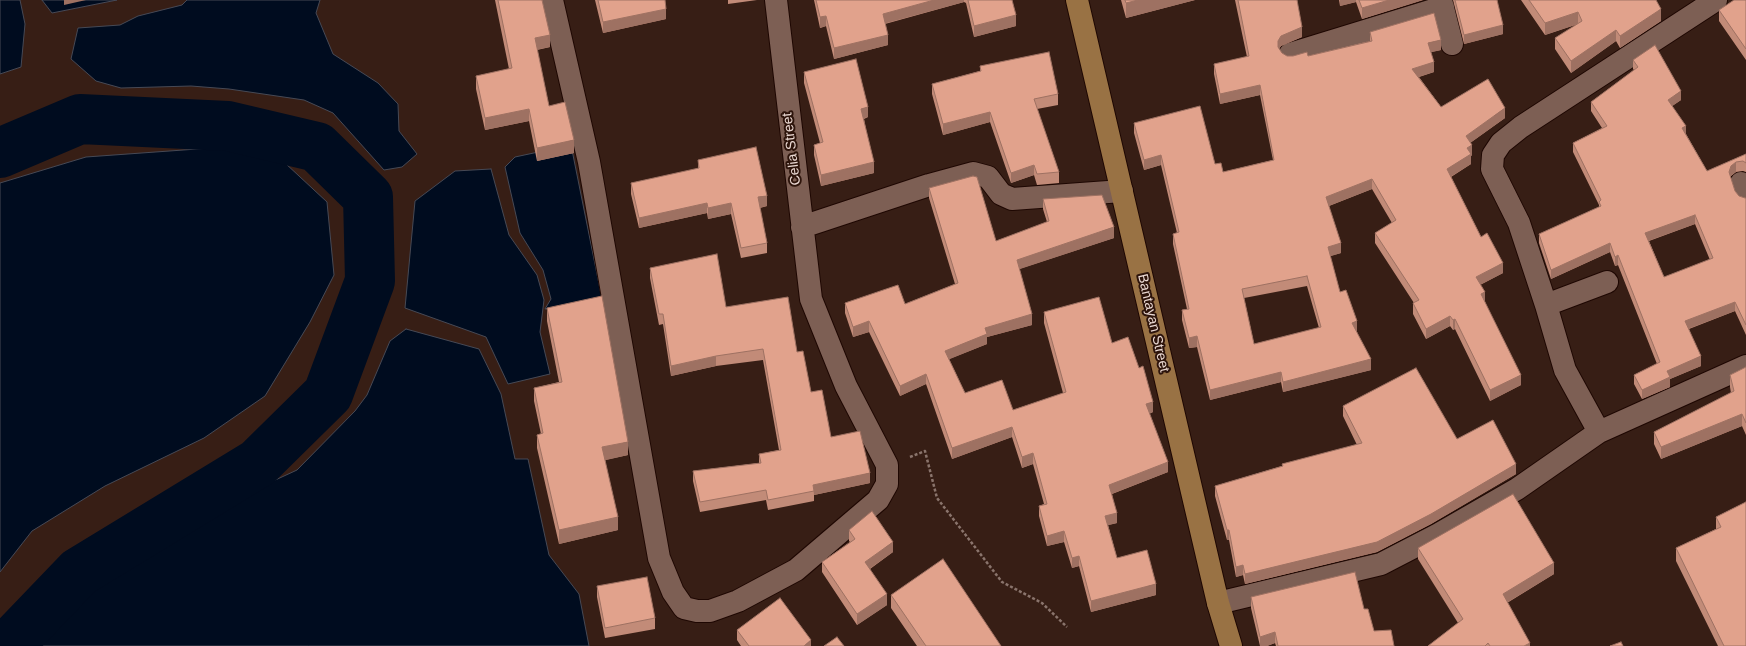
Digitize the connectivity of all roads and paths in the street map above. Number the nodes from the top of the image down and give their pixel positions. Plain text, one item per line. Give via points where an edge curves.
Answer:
1 (552, 0) edge
2 (776, 0) edge
3 (1077, 0) edge
4 (1716, 0) edge
5 (1442, 4) edge
6 (1452, 44) dead end
7 (1290, 54) edge
8 (1122, 191) junction
9 (802, 227) junction
10 (1607, 282) dead end
11 (1546, 305) junction
12 (1746, 366) edge
13 (1599, 432) junction
14 (887, 465) junction
15 (1218, 603) junction
16 (1067, 627) dead end
17 (1231, 646) edge

1 - 14 street via 589,162 659,558 673,592 684,608 697,612 710,611 738,601 796,570 878,500 887,484
2 - 9 street, Celia Street
3 - 8 main road, Bantayan Street
4 - 11 street via 1521,127 1501,143 1493,155 1492,169 1519,223
5 - 6 street
5 - 7 street
8 - 9 street via 1012,199 1000,194 988,177 973,173
8 - 15 main road, Bantayan Street
9 - 14 street, Celia Street via 811,299 846,386
10 - 11 street
11 - 13 street via 1565,370
12 - 13 street
13 - 15 street via 1517,489 1381,564
14 - 16 path via 924,451 937,498 1002,582 1042,603
15 - 17 main road, Bantayan Street

